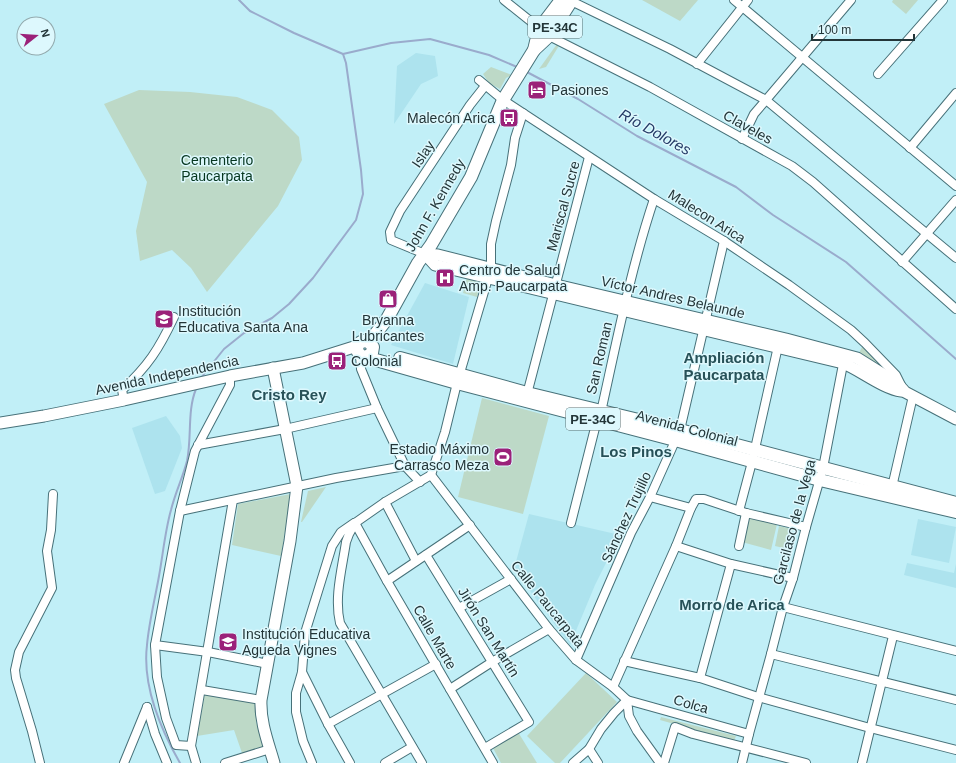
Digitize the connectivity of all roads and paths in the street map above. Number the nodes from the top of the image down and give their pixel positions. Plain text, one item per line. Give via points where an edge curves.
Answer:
1 (504, 0) edge
2 (568, 0) edge
3 (734, 0) edge
4 (748, 0) edge
5 (851, 0) edge
6 (943, 0) edge
7 (742, 7) junction
8 (544, 32) junction
9 (801, 57) junction
10 (697, 64) junction
11 (878, 74) dead end
12 (482, 83) joint
13 (956, 93) edge
14 (503, 100) junction
15 (766, 100) junction
16 (522, 113) junction
17 (742, 138) junction
18 (910, 148) junction
19 (589, 157) junction
20 (956, 186) edge
21 (654, 199) junction
22 (956, 200) edge
23 (927, 234) junction
24 (390, 240) joint
25 (724, 241) junction
26 (425, 254) junction
27 (956, 258) edge
28 (902, 262) junction
29 (489, 272) junction
30 (555, 290) junction
31 (625, 306) junction
32 (956, 309) edge
33 (174, 317) dead end
34 (705, 326) junction
35 (779, 343) junction
36 (364, 351) junction
37 (844, 359) junction
38 (273, 368) junction
39 (230, 376) junction
40 (458, 379) junction
41 (909, 394) junction
42 (526, 397) junction
43 (124, 400) junction
44 (377, 408) junction
45 (599, 416) junction
46 (956, 419) edge
47 (0, 423) edge
48 (285, 429) junction
49 (678, 435) junction
50 (198, 445) junction
51 (753, 456) junction
52 (406, 466) junction
53 (823, 468) junction
54 (432, 475) junction
55 (820, 480) junction
56 (420, 482) junction
57 (297, 486) junction
58 (893, 492) junction
59 (53, 494) dead end
60 (650, 497) junction
61 (233, 500) junction
62 (385, 502) junction
63 (956, 503) edge
64 (691, 508) junction
65 (180, 511) junction
66 (742, 512) junction
67 (956, 512) edge
68 (355, 523) junction
69 (571, 523) dead end
70 (470, 525) junction
71 (806, 527) junction
72 (676, 546) junction
73 (739, 546) dead end
74 (426, 555) junction
75 (416, 561) junction
76 (731, 564) junction
77 (793, 578) junction
78 (510, 579) junction
79 (387, 581) junction
80 (782, 607) junction
81 (459, 608) junction
82 (549, 629) junction
83 (893, 636) junction
84 (156, 645) junction
85 (956, 651) edge
86 (208, 652) junction
87 (771, 654) junction
88 (576, 660) junction
89 (624, 661) junction
90 (492, 662) junction
91 (268, 664) junction
92 (436, 664) junction
93 (302, 672) junction
94 (700, 678) junction
95 (882, 682) junction
96 (613, 686) junction
97 (450, 689) junction
98 (202, 690) junction
99 (382, 694) junction
100 (758, 697) junction
101 (261, 700) junction
102 (627, 700) junction
103 (956, 700) edge
104 (328, 724) junction
105 (870, 728) junction
106 (748, 734) junction
107 (191, 746) junction
108 (412, 747) junction
109 (746, 747) junction
110 (485, 748) junction
111 (270, 749) junction
112 (589, 749) junction
113 (956, 750) edge
114 (40, 763) edge
115 (124, 763) edge
116 (168, 763) edge
117 (196, 763) edge
118 (225, 763) edge
119 (274, 763) edge
120 (312, 763) edge
121 (350, 763) edge
122 (385, 763) edge
123 (422, 763) edge
124 (493, 763) edge
125 (573, 763) edge
126 (598, 763) edge
127 (660, 763) edge
128 (664, 763) edge
129 (742, 763) edge
130 (806, 763) edge
131 (862, 763) edge

1 - 8 street, Claveles
2 - 8 main road, PE-34C
2 - 10 street via 670,48
3 - 7 street
4 - 7 street
5 - 9 street
6 - 11 street
7 - 9 street
7 - 10 street
8 - 14 main road, John F. Kennedy / PE-34C
8 - 17 street, Claveles
9 - 15 street
9 - 18 street
10 - 15 street
12 - 14 street, Malecon Arica
12 - 24 street, Islay via 400,211 390,232
13 - 18 street
14 - 16 street, Malecon Arica
14 - 26 main road, John F. Kennedy / PE-34C via 471,177
15 - 17 street via 754,114
15 - 23 street
16 - 19 street, Malecon Arica
16 - 29 street via 491,244
17 - 28 street, Claveles via 792,166 813,182
18 - 20 street
19 - 21 street, Malecon Arica
19 - 30 street, Mariscal Sucre
21 - 25 street, Malecon Arica
21 - 31 street, San Roman
22 - 23 street
23 - 27 street
23 - 28 street
24 - 26 street, Víctor Andres Belaunde
25 - 34 street, Sánchez Trujillo
25 - 41 street, Malecon Arica via 851,330 896,375
26 - 29 street, Víctor Andres Belaunde via 435,265
26 - 36 main road, John F. Kennedy / PE-34C via 387,320
28 - 32 street, Claveles
29 - 30 street, Víctor Andres Belaunde
29 - 40 street
30 - 31 street, Víctor Andres Belaunde
30 - 42 street, Mariscal Sucre
31 - 34 street, Víctor Andres Belaunde
31 - 45 street, San Roman
33 - 43 street via 153,358 122,390
34 - 35 street, Víctor Andres Belaunde
34 - 49 street, Sánchez Trujillo
35 - 37 street, Víctor Andres Belaunde
35 - 51 street
36 - 38 street, Avenida Independencia via 339,352 303,363
36 - 40 main road, Avenida Colonial / PE-34C
36 - 44 street via 361,369
37 - 41 street, Víctor Andres Belaunde via 897,390
37 - 53 street, Garcilaso de la Vega
38 - 39 street, Avenida Independencia
38 - 48 street
39 - 43 street, Avenida Independencia
39 - 50 street via 230,385
40 - 42 main road, Avenida Colonial / PE-34C
40 - 54 street
41 - 46 street, Víctor Andres Belaunde
41 - 58 street
42 - 45 main road, Avenida Colonial / PE-34C
43 - 47 street, Avenida Independencia
44 - 48 street
44 - 52 street
45 - 49 main road, Avenida Colonial / PE-34C
45 - 69 street, San Roman
48 - 50 street
48 - 57 street
49 - 51 main road, Avenida Colonial / PE-34C
49 - 60 street, Sánchez Trujillo
50 - 65 street
51 - 53 main road, Avenida Colonial / PE-34C
51 - 55 main road, Avenida Colonial / PE-34C
51 - 66 street
52 - 56 street
52 - 57 street
53 - 55 street, Garcilaso de la Vega
53 - 58 main road, Avenida Colonial / PE-34C
54 - 56 street
54 - 70 street, Calle Paucarpata
55 - 58 main road, Avenida Colonial / PE-34C
55 - 71 street, Garcilaso de la Vega
56 - 62 street
57 - 61 street
57 - 91 street
58 - 63 main road, Avenida Colonial / PE-34C
58 - 67 main road, Avenida Colonial / PE-34C
59 - 114 street via 47,551 52,588 19,652 15,670
60 - 64 street
60 - 88 street, Sánchez Trujillo via 631,533
61 - 65 street
61 - 86 street
62 - 68 street
62 - 75 street
64 - 66 street via 696,499 704,499
64 - 72 street
65 - 84 street
66 - 71 street
66 - 73 street
68 - 79 street, Calle Marte
68 - 93 street via 341,532 332,546 305,633
68 - 99 street via 346,542 338,613 340,623
70 - 74 street
70 - 78 street, Calle Paucarpata
71 - 77 street, Garcilaso de la Vega
72 - 76 street
72 - 89 street
74 - 75 street
74 - 81 street, Jirón San Martín
75 - 79 street
76 - 77 street
76 - 94 street
77 - 80 street, Garcilaso de la Vega
78 - 81 street
78 - 82 street, Calle Paucarpata
79 - 92 street, Calle Marte
80 - 83 street
80 - 87 street, Garcilaso de la Vega
81 - 90 street, Jirón San Martín
82 - 88 street, Calle Paucarpata
82 - 90 street
83 - 85 street
83 - 95 street
84 - 86 street
84 - 107 street via 157,677 166,718 176,745
86 - 91 street
86 - 98 street
87 - 95 street
87 - 100 street, Garcilaso de la Vega
88 - 96 street, Calle Paucarpata
89 - 94 street
89 - 96 street
90 - 97 street
90 - 110 street, Jirón San Martín via 529,722
91 - 101 street
92 - 97 street, Calle Marte
92 - 99 street
93 - 104 street
93 - 120 street via 296,693 296,712 303,741
94 - 100 street
95 - 103 street
95 - 105 street
96 - 102 street, Calle Paucarpata
97 - 110 street, Calle Marte
98 - 101 street
98 - 107 street
99 - 104 street
99 - 108 street
100 - 105 street
100 - 106 street, Garcilaso de la Vega
101 - 111 street via 262,722
102 - 106 street, Colca
102 - 112 street via 601,729
102 - 127 street via 629,716
104 - 121 street
105 - 113 street
105 - 131 street
106 - 109 street, Garcilaso de la Vega
107 - 117 street
108 - 122 street
108 - 123 street
109 - 128 street via 675,727
109 - 129 street, Garcilaso de la Vega
109 - 130 street
110 - 124 street, Calle Marte
111 - 118 street
111 - 119 street
112 - 125 street
112 - 126 street
115 - 116 street via 147,706 155,734

